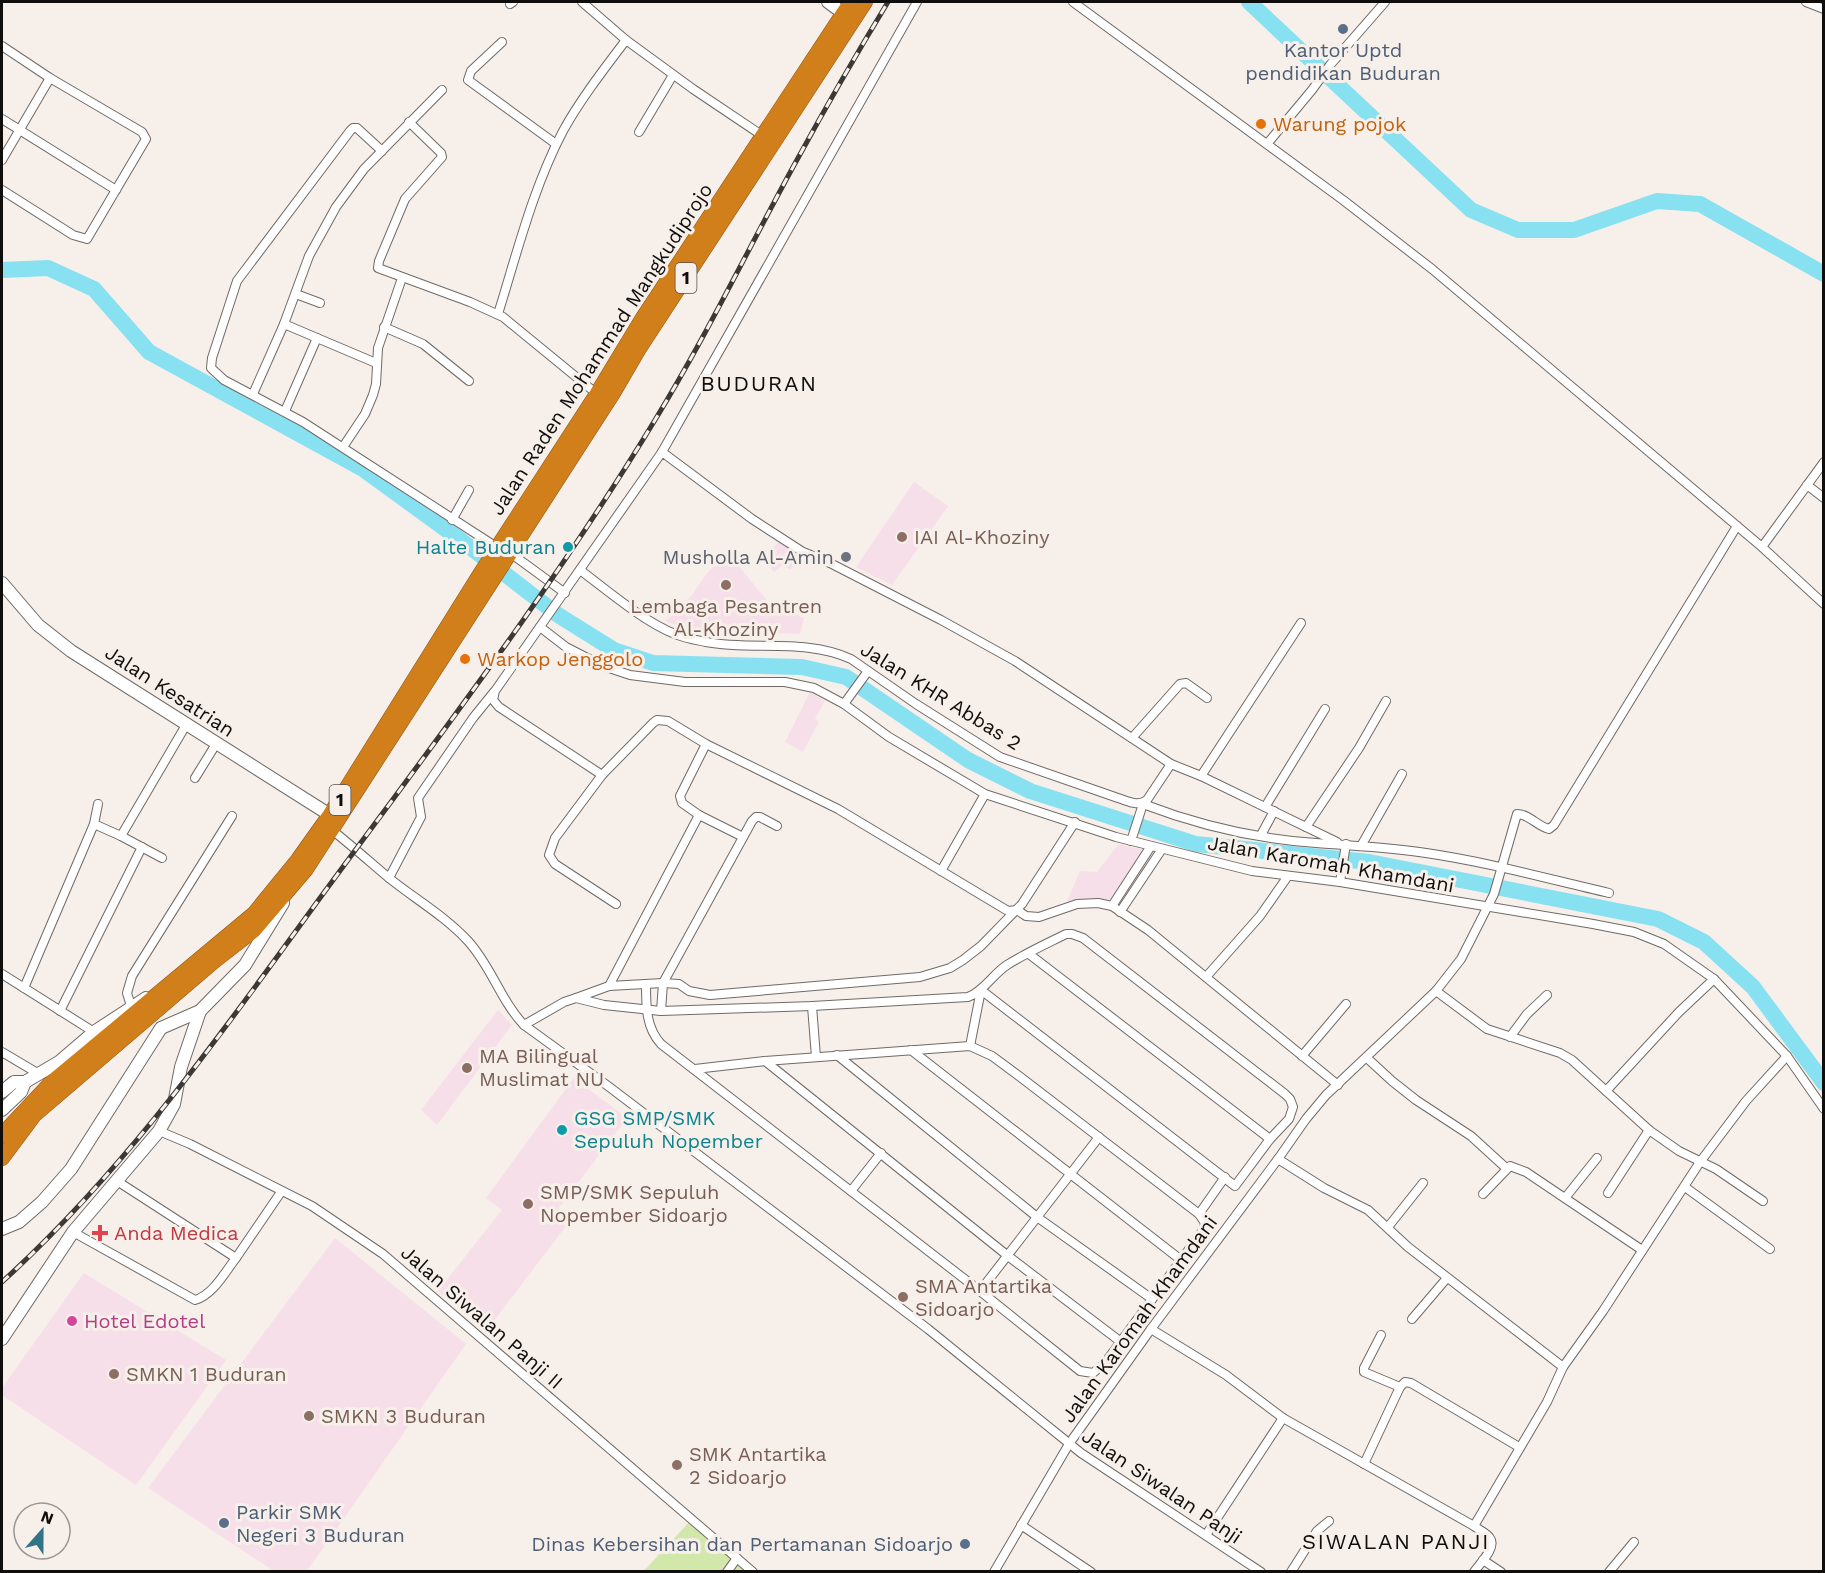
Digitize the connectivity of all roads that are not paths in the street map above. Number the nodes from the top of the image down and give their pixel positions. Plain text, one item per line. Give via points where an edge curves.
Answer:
1 (582, 2) edge
2 (828, 2) edge
3 (865, 2) edge
4 (917, 2) edge
5 (1073, 2) edge
6 (1385, 2) edge
7 (1806, 2) edge
8 (847, 7) edge
9 (1824, 9) edge
10 (626, 40) junction
11 (502, 42) dead end
12 (2, 46) edge
13 (673, 75) junction
14 (50, 78) junction
15 (442, 90) dead end
16 (2, 119) edge
17 (409, 122) junction
18 (19, 130) junction
19 (639, 132) dead end
20 (763, 135) junction
21 (556, 144) junction
22 (1267, 144) junction
23 (382, 151) junction
24 (2, 160) edge
25 (2, 190) edge
26 (117, 190) junction
27 (402, 278) junction
28 (296, 294) junction
29 (320, 303) dead end
30 (498, 314) junction
31 (648, 322) junction
32 (284, 324) junction
33 (384, 327) junction
34 (317, 338) junction
35 (633, 347) junction
36 (376, 363) junction
37 (469, 381) dead end
38 (253, 394) junction
39 (597, 394) junction
40 (285, 411) junction
41 (343, 447) junction
42 (662, 452) junction
43 (1824, 462) edge
44 (1808, 485) junction
45 (470, 490) dead end
46 (1824, 498) edge
47 (452, 520) junction
48 (1737, 526) junction
49 (1762, 547) junction
50 (503, 551) junction
51 (580, 570) junction
52 (2, 583) edge
53 (565, 593) junction
54 (1822, 598) edge
55 (1301, 623) dead end
56 (540, 627) junction
57 (867, 672) junction
58 (495, 691) junction
59 (1207, 698) dead end
60 (846, 701) junction
61 (1386, 701) dead end
62 (1325, 709) dead end
63 (186, 725) junction
64 (1132, 738) junction
65 (216, 744) junction
66 (706, 744) junction
67 (1171, 764) junction
68 (1402, 774) dead end
69 (602, 775) junction
70 (1202, 776) junction
71 (195, 778) dead end
72 (985, 794) junction
73 (98, 804) dead end
74 (1141, 808) junction
75 (1270, 809) junction
76 (699, 815) junction
77 (232, 816) dead end
78 (1075, 822) junction
79 (331, 823) junction
80 (94, 824) junction
81 (777, 826) dead end
82 (1306, 827) junction
83 (1261, 835) junction
84 (121, 836) junction
85 (743, 837) junction
86 (1132, 837) junction
87 (1150, 846) junction
88 (1361, 846) junction
89 (142, 847) junction
90 (1343, 847) junction
91 (1162, 849) junction
92 (162, 858) dead end
93 (941, 871) junction
94 (1501, 872) junction
95 (1288, 876) junction
96 (389, 878) junction
97 (1340, 882) junction
98 (289, 891) junction
99 (1609, 893) dead end
100 (616, 904) dead end
101 (1487, 908) junction
102 (1116, 909) junction
103 (1017, 910) junction
104 (1029, 954) junction
105 (2, 974) edge
106 (1206, 977) junction
107 (1714, 979) junction
108 (663, 982) junction
109 (646, 985) junction
110 (609, 986) junction
111 (24, 988) junction
112 (981, 990) junction
113 (1437, 991) junction
114 (159, 994) junction
115 (1547, 995) dead end
116 (576, 998) junction
117 (1346, 1004) dead end
118 (131, 1006) junction
119 (812, 1006) junction
120 (646, 1008) junction
121 (60, 1011) junction
122 (200, 1011) junction
123 (661, 1011) junction
124 (524, 1025) junction
125 (94, 1032) junction
126 (1509, 1037) junction
127 (970, 1046) junction
128 (910, 1050) junction
129 (2, 1052) edge
130 (837, 1055) junction
131 (1302, 1056) junction
132 (1787, 1056) junction
133 (816, 1057) junction
134 (1367, 1058) junction
135 (765, 1061) junction
136 (83, 1064) junction
137 (695, 1069) junction
138 (39, 1074) junction
139 (25, 1082) junction
140 (1338, 1085) junction
141 (1606, 1091) junction
142 (2, 1092) edge
143 (1824, 1109) edge
144 (2, 1110) edge
145 (1649, 1130) junction
146 (159, 1131) junction
147 (2, 1135) edge
148 (1099, 1137) junction
149 (1270, 1139) junction
150 (881, 1153) junction
151 (2, 1158) edge
152 (1597, 1158) dead end
153 (1278, 1159) junction
154 (1700, 1162) junction
155 (1506, 1168) junction
156 (1070, 1174) junction
157 (1225, 1178) junction
158 (117, 1181) junction
159 (1424, 1183) dead end
160 (1235, 1186) junction
161 (1685, 1187) junction
162 (851, 1191) junction
163 (281, 1192) junction
164 (1608, 1193) dead end
165 (1483, 1194) dead end
166 (1248, 1197) junction
167 (1565, 1198) junction
168 (1764, 1201) dead end
169 (1199, 1214) junction
170 (1037, 1217) junction
171 (1388, 1227) junction
172 (2, 1228) edge
173 (73, 1232) junction
174 (1770, 1249) dead end
175 (1642, 1250) junction
176 (1008, 1256) junction
177 (236, 1258) junction
178 (1181, 1260) junction
179 (1447, 1278) junction
180 (980, 1291) junction
181 (1152, 1299) junction
182 (1412, 1318) dead end
183 (1151, 1329) junction
184 (1381, 1335) dead end
185 (2, 1339) edge
186 (1121, 1342) junction
187 (1563, 1367) junction
188 (1400, 1387) junction
189 (1283, 1418) junction
190 (1069, 1444) junction
191 (1519, 1447) junction
192 (1364, 1464) junction
193 (1329, 1521) dead end
194 (1021, 1525) junction
195 (1474, 1526) junction
196 (1206, 1535) junction
197 (1634, 1542) dead end
198 (737, 1557) junction
199 (1483, 1560) junction
200 (727, 1572) edge
201 (753, 1572) edge
202 (994, 1572) edge
203 (1091, 1572) edge
204 (1261, 1572) edge
205 (1291, 1572) edge
206 (1474, 1572) edge
207 (1501, 1572) edge
208 (1609, 1572) edge

1 - 10 street
2 - 8 street
3 - 31 highway, Jalan Raden Mohammad Mangkudiprojo / 1
4 - 42 street
5 - 22 street
6 - 22 street
7 - 9 street
8 - 20 highway, Jalan Raden Mohammad Mangkudiprojo / 1
10 - 13 street
10 - 21 street
11 - 21 street via 471,71 468,80
12 - 14 street
13 - 19 street
13 - 20 street
14 - 18 street
14 - 26 street via 145,136
15 - 17 street
16 - 18 street
17 - 23 street
17 - 27 street via 442,157 405,199 379,261 380,270
18 - 24 street
18 - 26 street
20 - 31 highway, Jalan Raden Mohammad Mangkudiprojo / 1
21 - 30 street
22 - 48 street via 1432,269
23 - 28 street via 355,179 336,207 313,247
23 - 38 street via 360,131 351,129 237,281 211,366 217,375
25 - 26 street via 86,239
27 - 30 street
27 - 33 street
28 - 29 street
28 - 32 street
30 - 39 street
31 - 35 highway, Jalan Raden Mohammad Mangkudiprojo / 1
32 - 34 street
32 - 38 street
33 - 36 street
33 - 37 street via 423,344
34 - 36 street
34 - 40 street
35 - 39 highway, Jalan Raden Mohammad Mangkudiprojo / 1
35 - 50 highway, Jalan Raden Mohammad Mangkudiprojo / 1 via 613,393
36 - 41 street via 373,395
38 - 40 street
39 - 50 highway, Jalan Raden Mohammad Mangkudiprojo / 1
40 - 41 street
41 - 47 street
42 - 51 street
42 - 64 street via 803,552 1014,661
43 - 44 street
44 - 46 street
44 - 49 street
45 - 47 street
47 - 50 street
48 - 49 street
48 - 94 street via 1554,825 1544,828 1517,814
49 - 54 street
50 - 53 street
50 - 79 highway, Jalan Raden Mohammad Mangkudiprojo / 1
51 - 53 street
51 - 57 street, Jalan KHR Abbas 2 via 635,611 675,634 708,642 828,650 851,659
52 - 63 street, Jalan Kesatrian via 51,636
53 - 56 street
55 - 70 street
56 - 58 street
56 - 60 street, Jalan Karomah Khamdani via 566,647 617,672 685,682 800,684
57 - 60 street
57 - 74 street, Jalan KHR Abbas 2 via 1000,757
58 - 69 street via 493,700 499,707
58 - 96 street via 418,798 421,818
59 - 64 street via 1186,683 1180,684
60 - 72 street, Jalan Karomah Khamdani via 889,737
61 - 82 street
62 - 75 street
63 - 65 street, Jalan Kesatrian
63 - 84 street
64 - 67 street
65 - 71 street
65 - 79 street, Jalan Kesatrian
66 - 69 street via 668,721 657,720
66 - 76 street via 680,796 682,803
66 - 93 street via 838,809
67 - 70 street
67 - 74 street
68 - 88 street
69 - 100 street via 555,838 549,855 555,864
70 - 75 street
72 - 78 street, Jalan Karomah Khamdani
72 - 93 street
73 - 80 street
74 - 83 street, Jalan KHR Abbas 2
74 - 86 street
75 - 82 street
75 - 83 street
76 - 85 street
76 - 110 street
77 - 118 street via 132,976 127,993
78 - 86 street, Jalan Karomah Khamdani
78 - 103 street
79 - 96 street, Jalan Siwalan Panji
79 - 98 highway, Jalan Raden Mohammad Mangkudiprojo / 1
79 - 114 highway, Jalan Raden Mohammad Mangkudiprojo / 1 via 254,914
80 - 84 street
80 - 111 street
81 - 85 street via 756,817
82 - 90 street
83 - 90 street, Jalan KHR Abbas 2
84 - 89 street
85 - 108 street
86 - 87 street, Jalan Karomah Khamdani
87 - 91 street, Jalan Karomah Khamdani
87 - 102 street
88 - 90 street
88 - 94 street via 1424,852
89 - 92 street
89 - 121 street
90 - 97 street
91 - 95 street, Jalan Karomah Khamdani
91 - 102 street
93 - 103 street via 1004,909
94 - 99 street
94 - 101 street
95 - 97 street, Jalan Karomah Khamdani
95 - 106 street via 1260,916
96 - 124 street, Jalan Siwalan Panji via 470,943 513,1014
97 - 101 street, Jalan Karomah Khamdani
98 - 122 street, Jalan Raden Mohammad Mangkudiprojo via 245,965
98 - 136 highway, Jalan Raden Mohammad Mangkudiprojo / 1 via 254,930
101 - 107 street via 1634,932 1664,944
101 - 113 street, Jalan Karomah Khamdani via 1461,959
102 - 103 street via 1098,903 1077,904 1039,917
102 - 106 street
103 - 108 street via 963,960 920,977 710,995
104 - 112 street via 1007,965
104 - 149 street
104 - 149 street via 1066,934 1078,935 1092,945 1290,1099 1292,1113
105 - 111 street
106 - 131 street
107 - 132 street
107 - 141 street
108 - 109 street
108 - 123 street
109 - 110 street
109 - 120 street
110 - 116 street
111 - 121 street
112 - 119 street via 968,997 950,999
112 - 127 street
112 - 157 street
113 - 126 street via 1487,1029
113 - 134 street, Jalan Karomah Khamdani
114 - 118 street, Jalan Raden Mohammad Mangkudiprojo
114 - 136 highway, Jalan Raden Mohammad Mangkudiprojo / 1
115 - 126 street
116 - 120 street
116 - 124 street
117 - 131 street
118 - 125 street, Jalan Raden Mohammad Mangkudiprojo
119 - 123 street
119 - 133 street
120 - 123 street
120 - 137 street via 656,1039
121 - 125 street
122 - 146 street, Jalan Raden Mohammad Mangkudiprojo via 181,1067 174,1104
122 - 172 street, Jalan Raden Mohammad Mangkudiprojo via 161,1028 71,1169 19,1222
124 - 190 street, Jalan Siwalan Panji via 928,1329
125 - 138 street, Jalan Raden Mohammad Mangkudiprojo
126 - 141 street via 1560,1053
127 - 128 street
127 - 148 street via 992,1056
128 - 130 street
128 - 156 street
129 - 138 street
130 - 133 street
130 - 170 street
131 - 140 street
132 - 143 street
132 - 154 street via 1746,1101
133 - 135 street
134 - 140 street, Jalan Karomah Khamdani
134 - 155 street via 1416,1100 1471,1136
135 - 137 street
135 - 150 street
136 - 147 highway, 1 via 23,1110
136 - 151 highway, 1 via 34,1115
137 - 162 street
138 - 139 street, Jalan Raden Mohammad Mangkudiprojo
139 - 142 street, Jalan Raden Mohammad Mangkudiprojo via 14,1082
139 - 144 street, Jalan Raden Mohammad Mangkudiprojo via 21,1092
140 - 153 street, Jalan Karomah Khamdani via 1306,1119
141 - 145 street
145 - 154 street
145 - 164 street
146 - 158 street, Jalan Raden Mohammad Mangkudiprojo
146 - 163 street, Jalan Siwalan Panji II
148 - 156 street
148 - 169 street
149 - 160 street
150 - 162 street
150 - 176 street
152 - 167 street
153 - 166 street, Jalan Karomah Khamdani
153 - 171 street via 1324,1188 1360,1204
154 - 161 street
154 - 168 street
155 - 165 street
155 - 167 street via 1520,1169
156 - 170 street
156 - 178 street
157 - 160 street
157 - 169 street
158 - 173 street, Jalan Raden Mohammad Mangkudiprojo
158 - 177 street
159 - 171 street
160 - 166 street
161 - 174 street
161 - 175 street
162 - 180 street
163 - 177 street
163 - 198 street, Jalan Siwalan Panji II via 312,1206 383,1254
166 - 183 street, Jalan Karomah Khamdani
167 - 175 street
169 - 178 street via 1204,1229
170 - 176 street
170 - 181 street
171 - 179 street
173 - 177 street via 195,1300 208,1292
173 - 185 street, Jalan Raden Mohammad Mangkudiprojo
175 - 187 street
176 - 180 street
176 - 186 street
178 - 181 street
179 - 182 street
179 - 187 street
180 - 186 street via 1088,1374 1098,1370
181 - 186 street
183 - 189 street via 1226,1375
183 - 190 street, Jalan Karomah Khamdani
184 - 188 street via 1364,1370
187 - 191 street
188 - 191 street via 1411,1383
188 - 192 street
189 - 192 street
189 - 196 street
190 - 194 street, Jalan Karomah Khamdani
190 - 196 street, Jalan Siwalan Panji
191 - 195 street
192 - 195 street
193 - 205 street via 1317,1531
194 - 202 street, Jalan Karomah Khamdani
194 - 203 street
195 - 199 street via 1492,1542
196 - 204 street, Jalan Siwalan Panji
197 - 208 street
198 - 200 street
198 - 201 street, Jalan Siwalan Panji II
199 - 206 street
199 - 207 street

